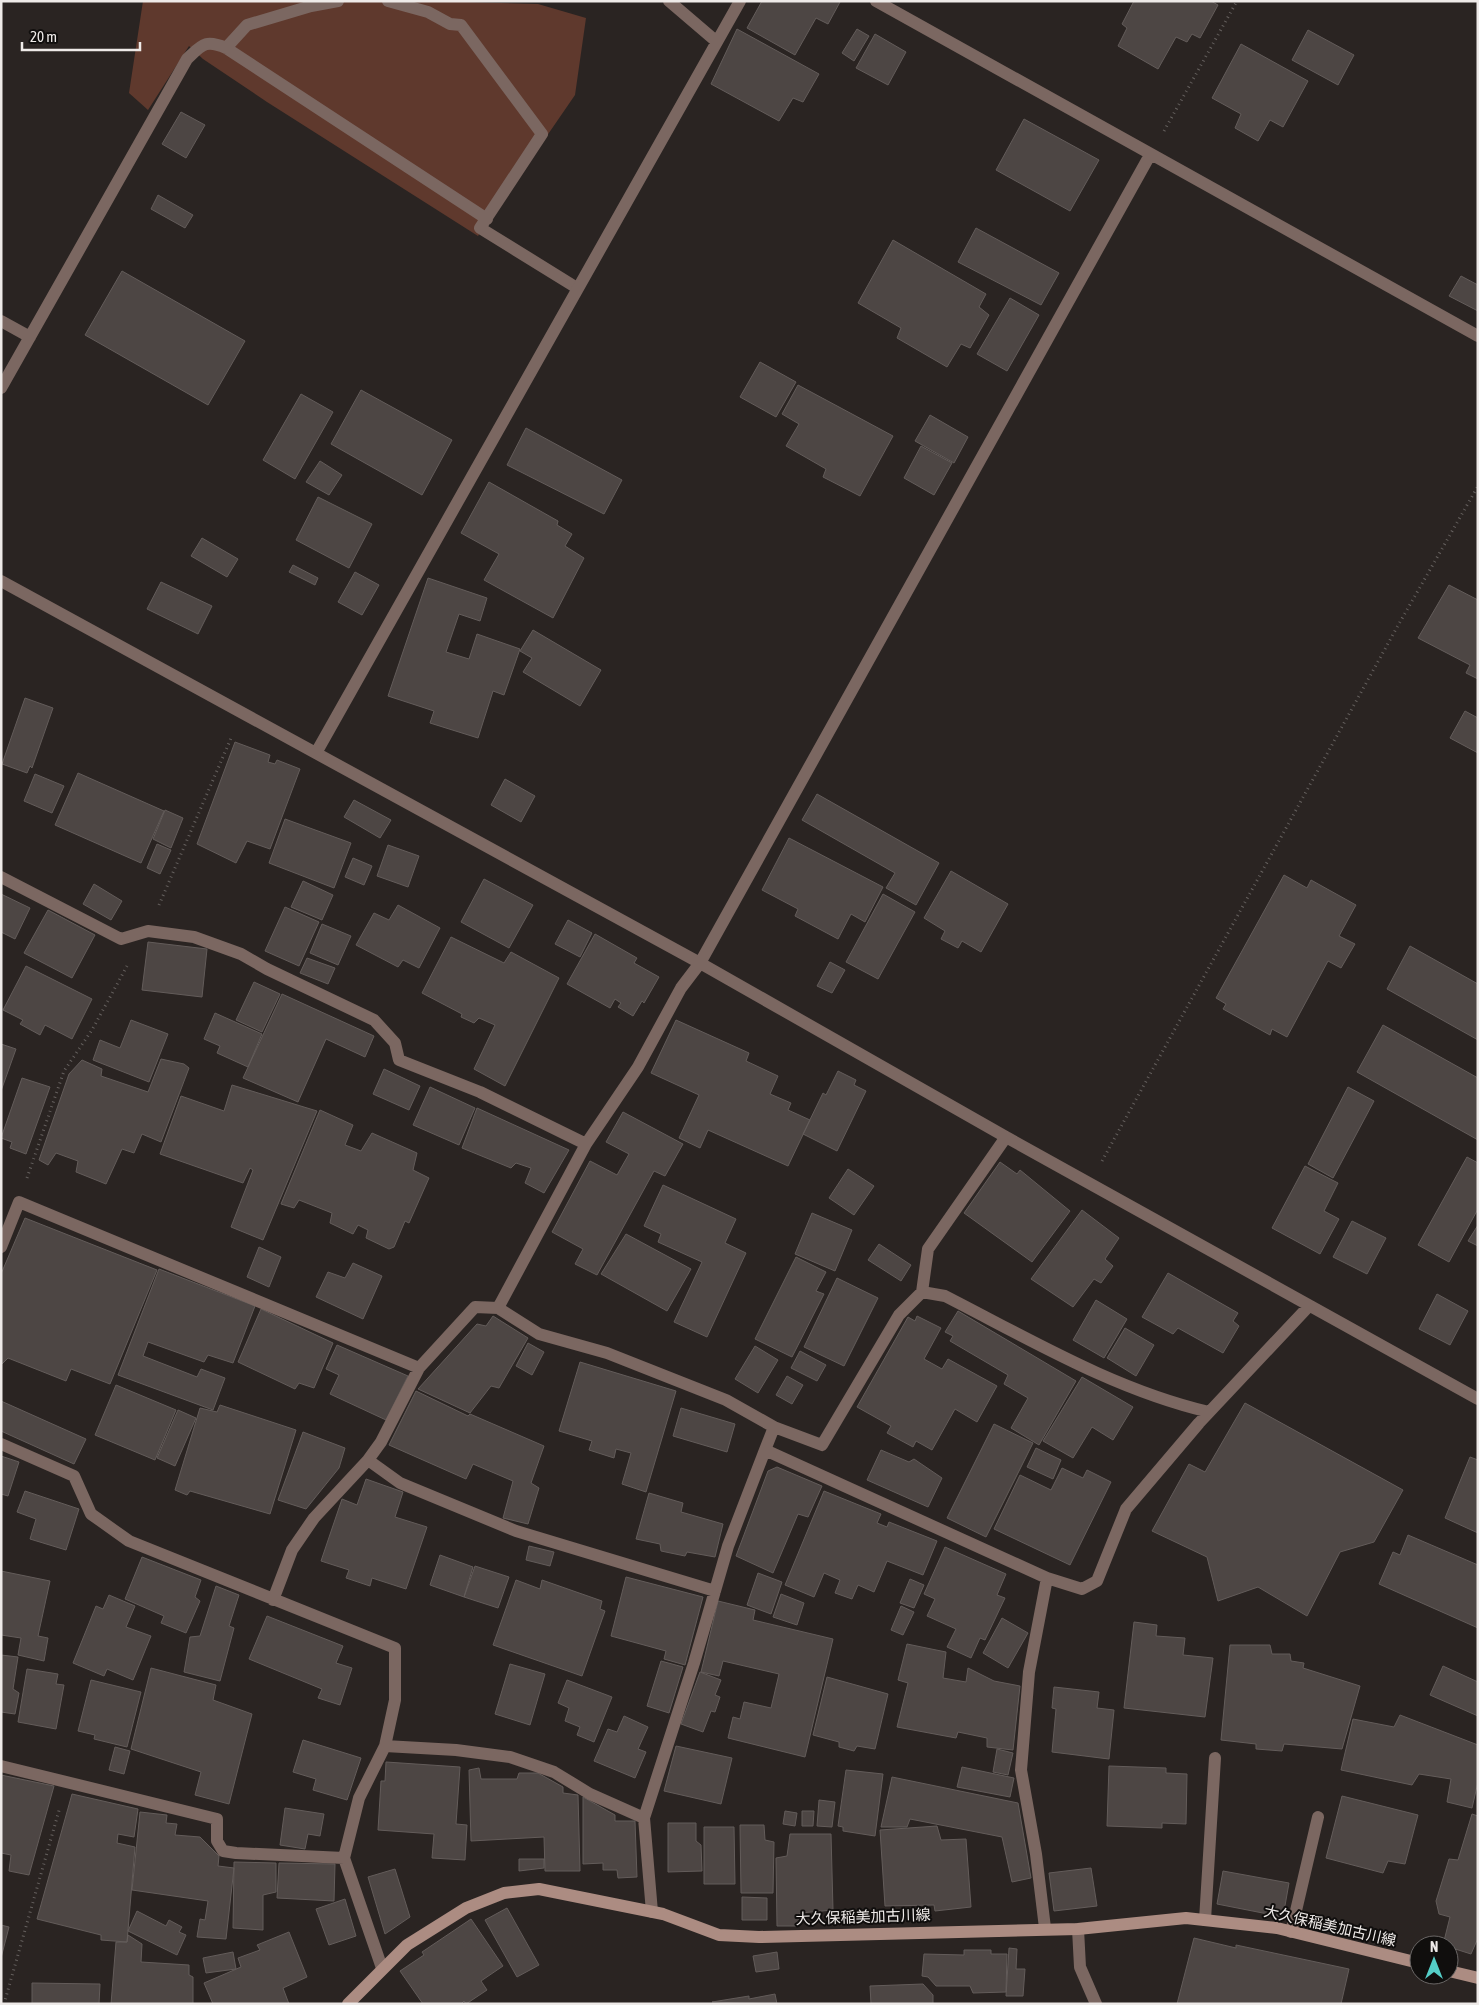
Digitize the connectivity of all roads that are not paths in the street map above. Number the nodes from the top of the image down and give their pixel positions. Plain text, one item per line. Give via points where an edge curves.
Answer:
1 (338, 1) edge
2 (388, 1) edge
3 (670, 1) edge
4 (740, 1) edge
5 (876, 1) edge
6 (717, 42) junction
7 (226, 48) junction
8 (1150, 155) junction
9 (488, 219) junction
10 (577, 288) junction
11 (1, 321) edge
12 (1478, 336) edge
13 (30, 337) junction
14 (1, 388) edge
15 (1, 581) edge
16 (316, 753) junction
17 (1, 876) edge
18 (700, 963) junction
19 (1006, 1137) junction
20 (586, 1144) junction
21 (6, 1220) edge
22 (1, 1247) edge
23 (922, 1292) junction
24 (1309, 1306) junction
25 (498, 1308) junction
26 (418, 1368) junction
27 (1478, 1399) edge
28 (1209, 1412) junction
29 (774, 1427) junction
30 (1, 1444) edge
31 (765, 1450) junction
32 (368, 1460) junction
33 (1047, 1578) junction
34 (715, 1591) junction
35 (273, 1600) junction
36 (385, 1746) junction
37 (1215, 1758) dead end
38 (1, 1766) edge
39 (1318, 1817) dead end
40 (644, 1818) junction
41 (344, 1858) junction
42 (652, 1912) junction
43 (1204, 1920) junction
44 (1044, 1928) junction
45 (1078, 1929) junction
46 (1291, 1932) junction
47 (1409, 1961) edge
48 (382, 1968) junction
49 (1459, 1973) edge
50 (1478, 1978) edge
51 (348, 2004) edge
52 (1096, 2004) edge

1 - 7 street via 247,25
2 - 9 street via 461,25 542,134
3 - 6 street
4 - 6 street
5 - 8 street
6 - 10 street
7 - 9 street
7 - 13 street via 213,42 204,44 187,59
8 - 12 street
8 - 18 street
9 - 10 street via 480,228
10 - 16 street
11 - 13 street
13 - 14 street
15 - 16 street
16 - 18 street
17 - 20 street via 121,939 148,931 194,937 241,954 374,1020 395,1043 399,1060 480,1092
18 - 19 street
18 - 20 street via 681,988 638,1067
19 - 23 street via 928,1249
19 - 24 street
20 - 25 street
21 - 22 street
21 - 26 street via 19,1202
23 - 28 street via 945,1296 1079,1366 1173,1403
23 - 29 street via 898,1315 822,1445
24 - 27 street
24 - 28 street
25 - 26 street via 475,1307
25 - 29 street via 539,1334 607,1353 726,1400
26 - 32 street via 381,1442
28 - 33 street via 1126,1508 1097,1581 1082,1589
29 - 31 street
30 - 35 street via 74,1476 91,1514 129,1540
31 - 33 street
31 - 34 street via 728,1546
32 - 34 street via 400,1483 516,1531
32 - 35 street via 314,1518 292,1550
33 - 44 street via 1030,1672 1021,1770 1036,1854
34 - 40 street
35 - 36 street via 395,1648 395,1700
36 - 40 street via 510,1757 554,1772 590,1794
36 - 41 street via 359,1798
37 - 43 street
38 - 41 street via 217,1819 217,1842 223,1851
39 - 46 street
40 - 42 street
41 - 48 street
42 - 44 main road, 大久保稲美加古川線 via 719,1936
42 - 48 main road, 大久保稲美加古川線 via 539,1889 504,1893 466,1908 407,1945
43 - 45 main road, 大久保稲美加古川線 via 1186,1918
43 - 46 main road, 大久保稲美加古川線
44 - 45 main road, 大久保稲美加古川線
45 - 52 street via 1080,1968
46 - 47 main road, 大久保稲美加古川線
48 - 51 main road, 大久保稲美加古川線
49 - 50 main road

